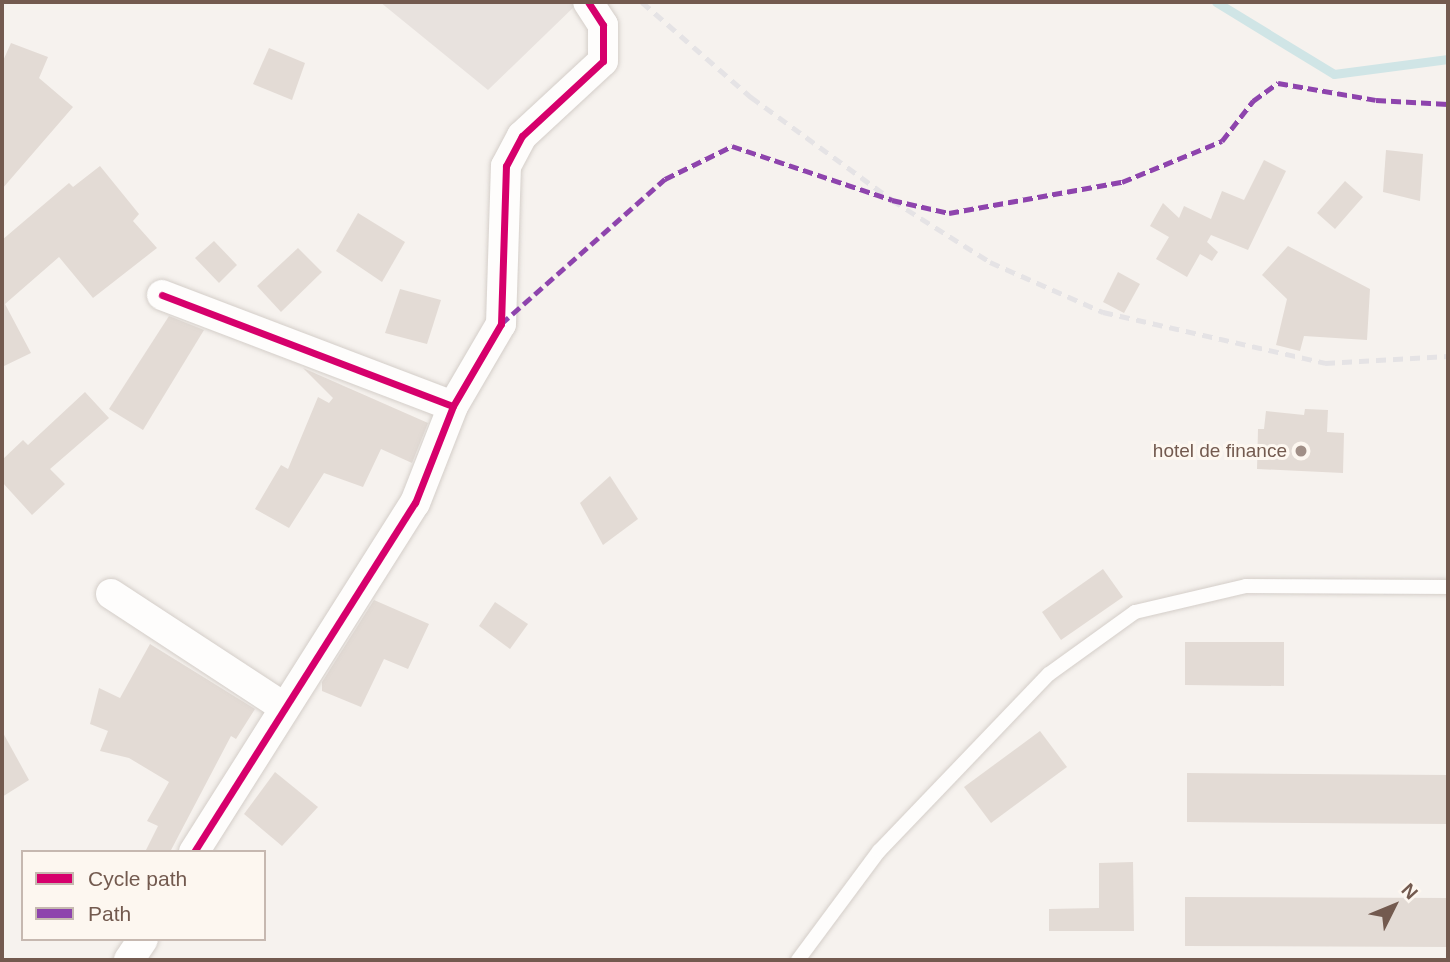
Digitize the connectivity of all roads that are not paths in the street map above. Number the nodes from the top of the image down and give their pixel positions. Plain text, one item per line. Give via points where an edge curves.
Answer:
1 (588, 2) edge
2 (162, 295) dead end
3 (453, 406) junction
4 (1448, 587) edge
5 (111, 594) dead end
6 (282, 706) junction
7 (195, 850) edge
8 (142, 941) edge
9 (129, 960) edge
10 (798, 960) edge

1 - 3 street via 603,25 603,61 522,136 506,166 500,324
2 - 3 street
3 - 6 street via 415,503
4 - 10 lane via 1246,586 1135,612 1049,674 879,850
5 - 6 street
6 - 7 street
8 - 9 street

